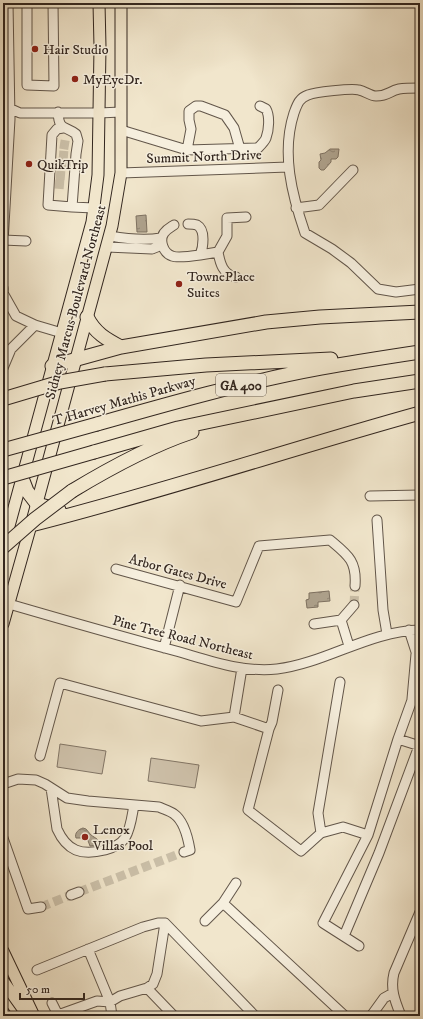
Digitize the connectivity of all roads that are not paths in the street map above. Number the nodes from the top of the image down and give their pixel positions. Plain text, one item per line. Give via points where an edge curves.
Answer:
1 (8, 3) edge
2 (27, 3) edge
3 (54, 3) edge
4 (99, 3) edge
5 (121, 3) edge
6 (420, 88) edge
7 (260, 106) dead end
8 (6, 108) edge
9 (58, 112) junction
10 (121, 112) junction
11 (20, 113) junction
12 (99, 113) junction
13 (6, 119) edge
14 (62, 128) junction
15 (121, 130) junction
16 (240, 148) junction
17 (187, 150) junction
18 (288, 167) junction
19 (353, 170) dead end
20 (121, 173) junction
21 (72, 207) junction
22 (94, 208) junction
23 (296, 208) junction
24 (246, 217) dead end
25 (188, 224) dead end
26 (174, 225) dead end
27 (26, 241) dead end
28 (109, 241) junction
29 (3, 242) edge
30 (162, 242) junction
31 (218, 252) junction
32 (200, 255) junction
33 (236, 277) dead end
34 (3, 288) edge
35 (420, 289) edge
36 (420, 312) edge
37 (87, 318) junction
38 (36, 325) junction
39 (62, 333) junction
40 (121, 347) junction
41 (420, 352) edge
42 (387, 357) junction
43 (76, 359) junction
44 (52, 366) junction
45 (3, 368) edge
46 (420, 381) edge
47 (3, 399) edge
48 (420, 413) edge
49 (243, 414) junction
50 (3, 450) edge
51 (3, 478) edge
52 (22, 478) junction
53 (420, 495) edge
54 (370, 496) dead end
55 (37, 504) junction
56 (74, 514) junction
57 (377, 520) dead end
58 (31, 525) junction
59 (3, 548) edge
60 (116, 569) dead end
61 (180, 585) junction
62 (355, 586) tunnel mouth
63 (9, 604) junction
64 (354, 605) tunnel mouth
65 (341, 620) junction
66 (3, 624) edge
67 (314, 624) dead end
68 (409, 630) junction
69 (420, 630) edge
70 (388, 634) junction
71 (349, 646) junction
72 (164, 648) junction
73 (418, 654) edge
74 (420, 663) edge
75 (242, 668) junction
76 (340, 682) dead end
77 (418, 682) edge
78 (278, 690) dead end
79 (234, 717) junction
80 (269, 729) junction
81 (398, 739) junction
82 (420, 746) edge
83 (40, 756) dead end
84 (3, 784) edge
85 (52, 788) junction
86 (134, 804) junction
87 (321, 833) junction
88 (368, 835) junction
89 (3, 838) edge
90 (184, 852) dead end
91 (236, 883) dead end
92 (223, 902) junction
93 (41, 907) tunnel mouth
94 (420, 912) edge
95 (205, 921) dead end
96 (164, 923) junction
97 (344, 936) junction
98 (359, 946) dead end
99 (88, 949) junction
100 (3, 951) edge
101 (37, 970) dead end
102 (3, 981) edge
103 (148, 988) junction
104 (393, 993) junction
105 (110, 1002) junction
106 (52, 1003) dead end
107 (3, 1012) edge
108 (6, 1016) edge
109 (28, 1016) edge
110 (34, 1016) edge
111 (112, 1016) edge
112 (174, 1016) edge
113 (255, 1016) edge
114 (345, 1016) edge
115 (371, 1016) edge
116 (401, 1016) edge

1 - 8 street
2 - 3 street via 28,86 54,86
4 - 12 main road, Sidney Marcus Boulevard Northeast
5 - 10 main road, Sidney Marcus Boulevard Northeast
6 - 18 street via 398,89 385,96 374,96 358,89 306,95 298,102 291,123
7 - 16 street via 268,112 266,138 258,148
8 - 11 street
8 - 13 street
9 - 11 street
9 - 12 street
9 - 14 street
10 - 12 street
10 - 15 main road, Sidney Marcus Boulevard Northeast
11 - 13 street
12 - 22 main road, Sidney Marcus Boulevard Northeast via 98,175
13 - 29 street
14 - 21 street via 76,134 78,141 72,166
14 - 21 street via 57,129 52,135 56,144 48,205
15 - 17 street
15 - 20 main road, Sidney Marcus Boulevard Northeast
16 - 17 street
16 - 17 street via 234,128 224,115 196,106 189,111 191,129
18 - 20 street, Summit North Drive
18 - 23 street
19 - 23 street via 319,205
20 - 28 main road, Sidney Marcus Boulevard Northeast
21 - 22 street
22 - 39 main road, Sidney Marcus Boulevard Northeast
23 - 35 street via 305,233 351,263 378,289 396,292
24 - 31 street via 227,218 227,236
25 - 32 street via 196,224 202,232 203,249
26 - 30 street via 164,233
27 - 29 street
28 - 30 street via 152,249
28 - 37 main road, Sidney Marcus Boulevard Northeast
30 - 32 street via 166,253 173,257
31 - 32 street
31 - 33 street via 223,269 230,276
34 - 38 street via 3,293 16,316
36 - 40 highway via 277,321
37 - 40 highway via 99,335
37 - 43 main road, Sidney Marcus Boulevard Northeast
38 - 39 street
38 - 45 street via 11,349
39 - 44 main road, Sidney Marcus Boulevard Northeast
40 - 43 highway
41 - 42 highway, T Harvey Mathis Parkway / GA 400
42 - 47 highway, bridge via 206,365 105,374 60,382
42 - 50 highway, T Harvey Mathis Parkway / GA 400, bridge via 254,382
43 - 44 highway
43 - 55 main road, Sidney Marcus Boulevard Northeast
44 - 52 main road, Sidney Marcus Boulevard Northeast
46 - 49 highway, GA 400 via 354,391
48 - 56 highway
49 - 51 highway, GA 400, bridge via 178,428
49 - 59 highway, bridge via 160,444 125,461 72,491
52 - 55 highway via 27,491
52 - 59 main road, Sidney Marcus Boulevard Northeast
53 - 54 street
55 - 56 highway
55 - 58 main road, Sidney Marcus Boulevard Northeast
56 - 58 highway
57 - 70 street via 383,610
58 - 63 main road, Sidney Marcus Boulevard Northeast
60 - 61 street, Arbor Gates Drive
61 - 62 street, Arbor Gates Drive via 236,602 259,546 330,540 348,555 353,564 356,574
61 - 72 street
63 - 66 main road, Sidney Marcus Boulevard Northeast
63 - 72 street, Pine Tree Road Northeast
64 - 65 street
65 - 67 street
65 - 71 street
68 - 69 street, Pine Tree Road Northeast
68 - 70 street, Pine Tree Road Northeast
68 - 73 street
70 - 71 street, Pine Tree Road Northeast
71 - 75 street, Pine Tree Road Northeast via 296,665 276,669
72 - 75 street, Pine Tree Road Northeast
73 - 74 street
73 - 77 street
75 - 79 street
76 - 87 street via 318,813
77 - 81 street via 418,692 412,700
78 - 80 street
79 - 80 street
79 - 83 street via 201,721 60,683
80 - 87 street via 248,810 301,851
81 - 82 street
81 - 88 street
82 - 97 street
84 - 85 street via 18,779 36,780
85 - 86 street via 67,798
85 - 86 street via 57,829 65,844 72,849 92,854 117,846 125,838
86 - 90 street via 159,807 174,814 179,819 188,840 190,850
87 - 88 street via 343,827
88 - 97 street via 323,923
89 - 93 street via 28,909
91 - 92 street
92 - 95 street
92 - 114 street
94 - 104 street via 394,973
96 - 99 street via 143,927
96 - 103 street via 157,974 153,984
96 - 113 street
97 - 98 street
99 - 101 street
99 - 105 street
100 - 110 main road
102 - 109 main road
103 - 105 street via 120,996
103 - 112 street
104 - 115 street via 384,998
104 - 116 street
105 - 106 street via 97,1001 58,1015
105 - 111 street
107 - 108 main road

